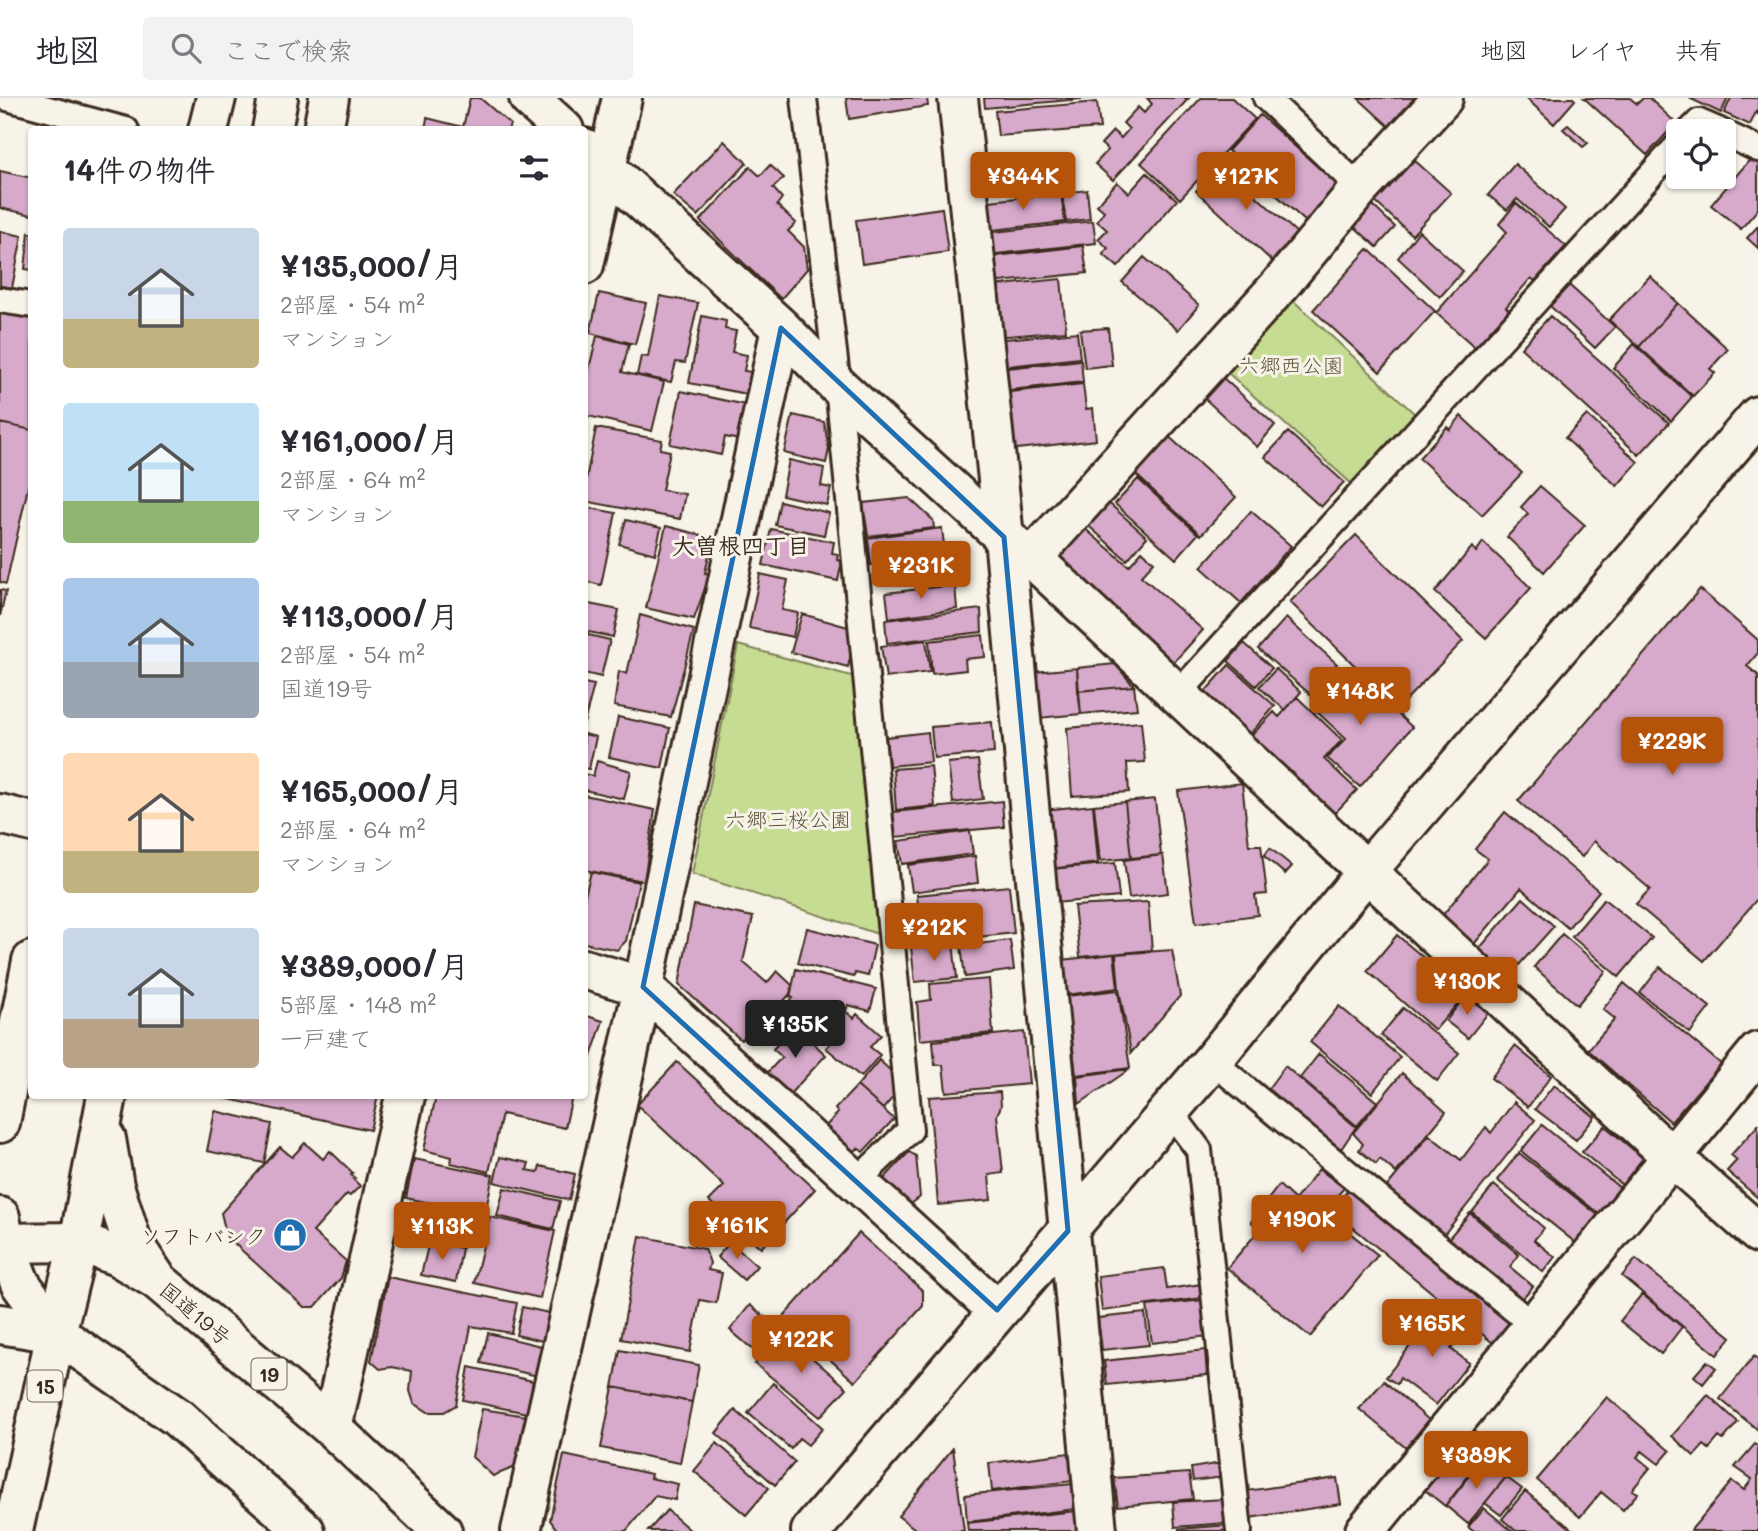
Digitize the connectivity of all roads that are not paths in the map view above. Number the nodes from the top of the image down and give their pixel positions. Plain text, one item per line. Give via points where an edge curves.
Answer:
1 (7, 98) edge
2 (216, 98) edge
3 (278, 98) edge
4 (329, 98) edge
5 (529, 98) edge
6 (622, 98) edge
7 (804, 98) edge
8 (958, 98) edge
9 (1266, 98) edge
10 (1443, 98) edge
11 (111, 126) edge
12 (209, 126) edge
13 (273, 126) edge
14 (324, 126) edge
15 (560, 126) edge
16 (1736, 139) edge
17 (1758, 149) edge
18 (595, 158) edge
19 (1666, 158) edge
20 (1360, 188) junction
21 (588, 226) edge
22 (0, 300) edge
23 (28, 304) edge
24 (781, 328) junction
25 (838, 386) junction
26 (1758, 416) edge
27 (1018, 548) junction
28 (1177, 695) junction
29 (0, 814) edge
30 (28, 821) edge
31 (1367, 871) junction
32 (588, 970) edge
33 (28, 981) edge
34 (643, 987) junction
35 (1758, 1052) edge
36 (1212, 1061) junction
37 (404, 1099) edge
38 (104, 1106) edge
39 (1169, 1111) junction
40 (0, 1123) edge
41 (1672, 1157) junction
42 (855, 1183) junction
43 (1068, 1231) junction
44 (1758, 1233) edge
45 (2, 1235) edge
46 (79, 1242) junction
47 (157, 1280) junction
48 (997, 1310) junction
49 (0, 1324) edge
50 (1534, 1326) junction
51 (56, 1333) junction
52 (332, 1428) junction
53 (13, 1531) edge
54 (305, 1531) edge
55 (442, 1531) edge
56 (521, 1531) edge
57 (811, 1531) edge
58 (1097, 1531) edge
59 (1239, 1531) edge
60 (1365, 1531) edge

1 - 11 lane
2 - 12 main road
3 - 13 main road
4 - 14 main road
5 - 15 main road
6 - 18 main road
7 - 25 lane
8 - 27 main road
9 - 20 lane
10 - 20 main road
16 - 17 lane
18 - 21 main road
18 - 24 main road
19 - 28 lane
20 - 27 main road via 1280,285
22 - 23 lane
24 - 25 main road
24 - 34 main road
25 - 27 main road
25 - 42 lane via 910,1130
26 - 31 main road
27 - 28 main road
27 - 43 main road
28 - 31 main road
29 - 30 main road
31 - 36 main road
31 - 41 main road
32 - 34 main road
33 - 40 main road
34 - 42 main road
34 - 56 main road
35 - 41 main road
36 - 39 main road
36 - 50 lane
37 - 52 main road
38 - 46 main road
38 - 47 main road via 114,1186 132,1242
39 - 43 main road
39 - 59 lane via 1199,1150
41 - 44 main road
41 - 50 main road
42 - 48 main road
43 - 48 main road
43 - 58 main road
45 - 46 main road
45 - 51 main road via 20,1283
46 - 47 main road, 国道19号 / 19 via 117,1256
46 - 51 main road, 15
47 - 52 main road, 国道19号 / 19
48 - 57 main road
49 - 51 main road
50 - 60 main road
51 - 53 main road, 15
51 - 54 main road via 177,1417
52 - 55 main road, 国道19号 / 19

